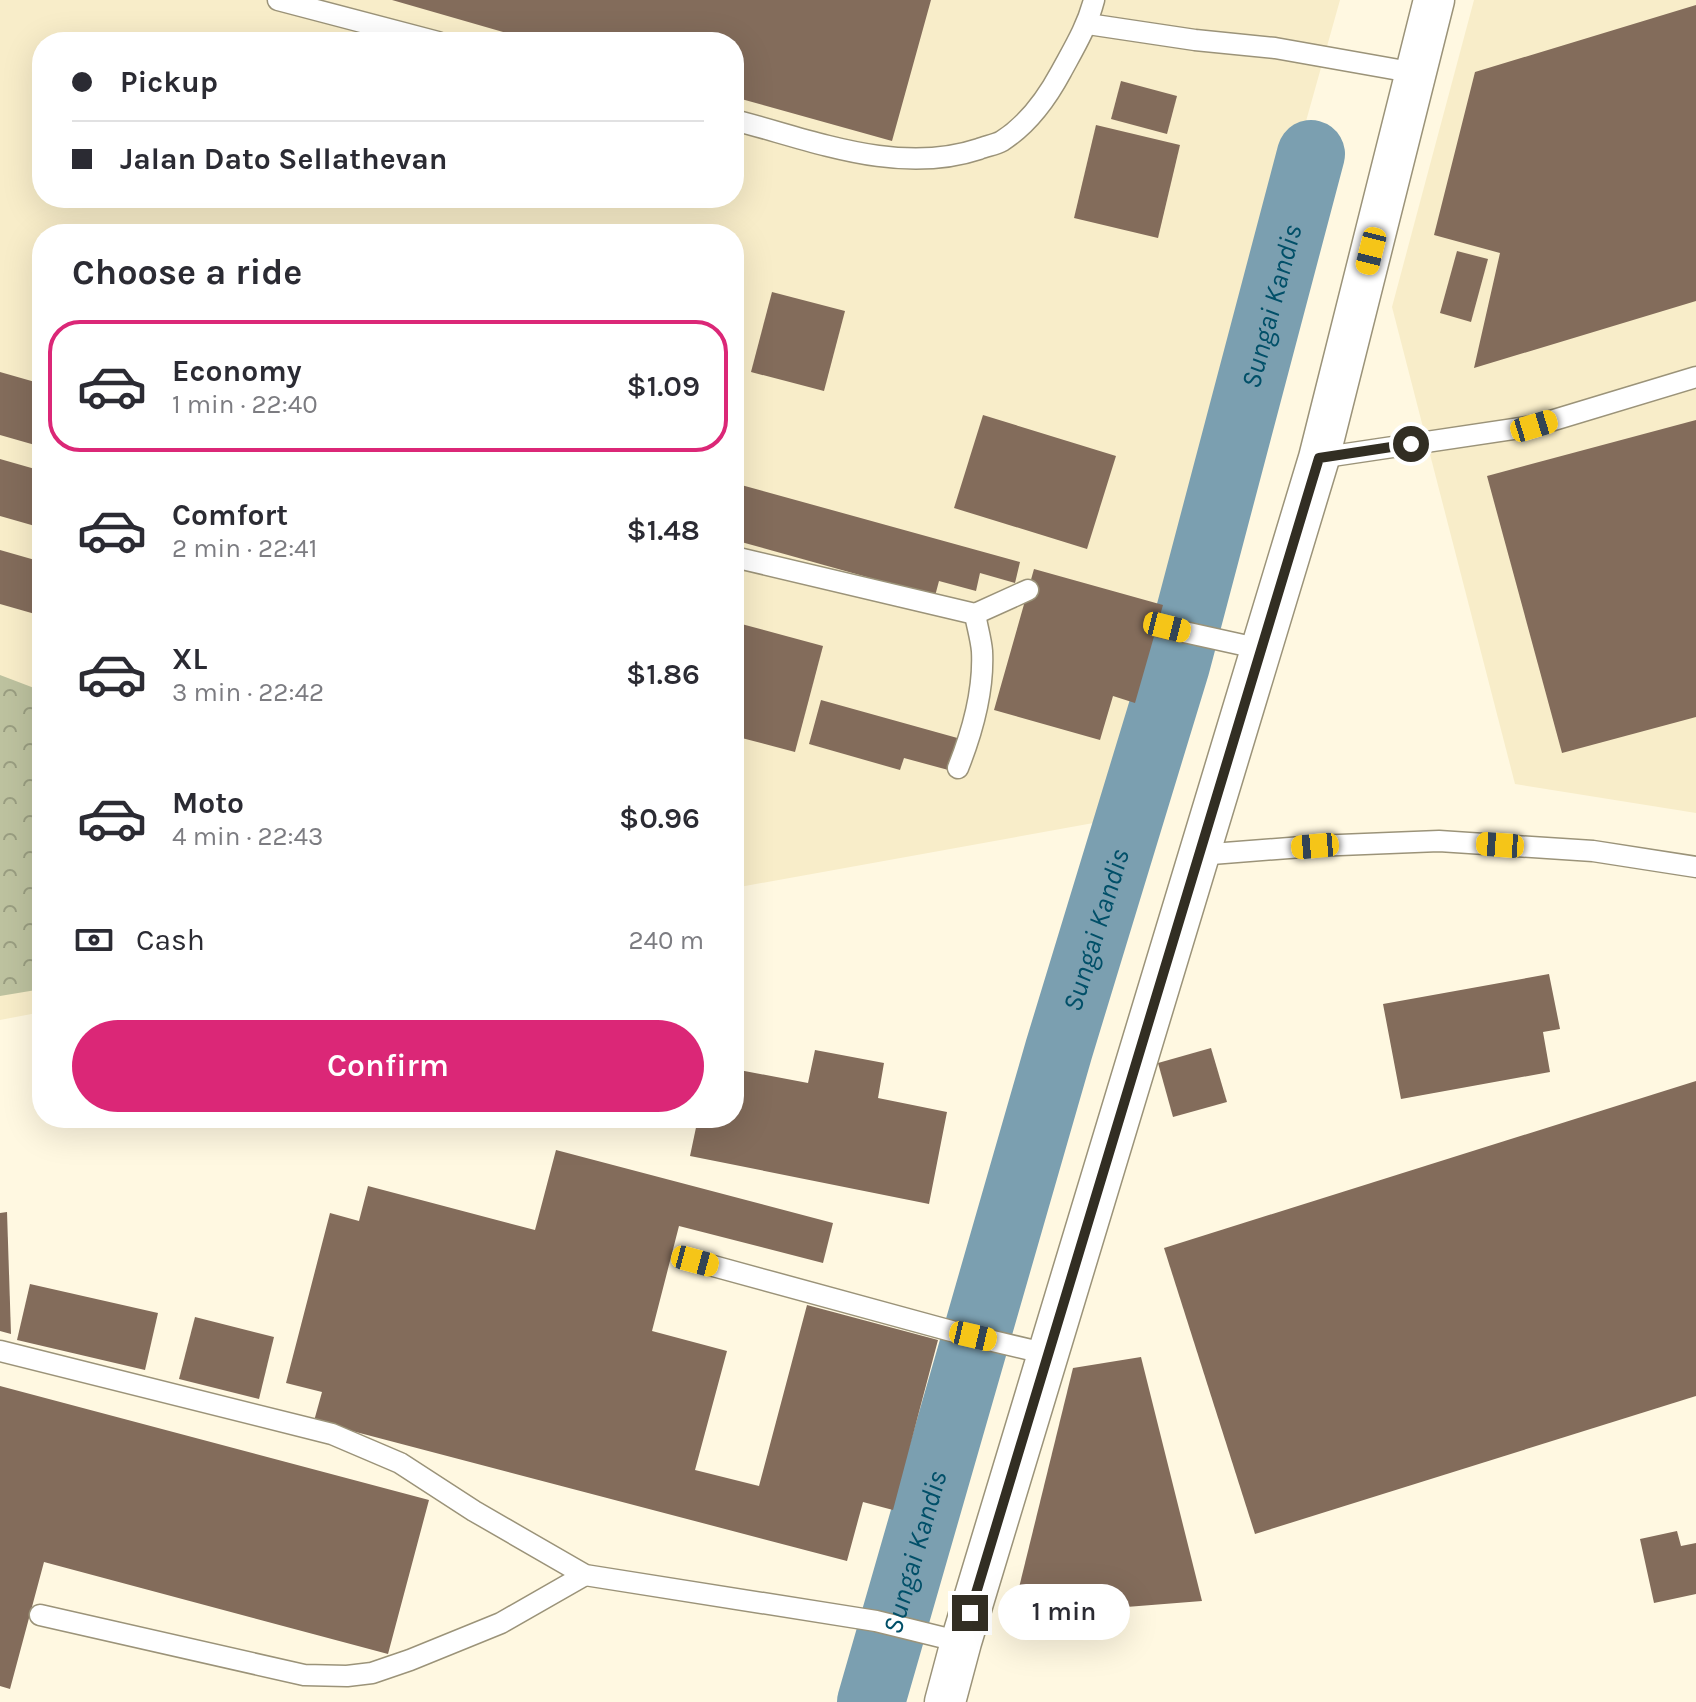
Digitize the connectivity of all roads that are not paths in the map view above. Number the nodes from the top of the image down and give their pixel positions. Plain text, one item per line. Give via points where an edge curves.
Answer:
1 (278, 0) edge
2 (1094, 0) edge
3 (1434, 0) edge
4 (1088, 24) junction
5 (400, 32) edge
6 (1416, 73) junction
7 (744, 123) edge
8 (1696, 377) edge
9 (1319, 458) junction
10 (744, 559) edge
11 (1028, 590) dead end
12 (975, 614) junction
13 (1162, 626) dead end
14 (1261, 649) junction
15 (958, 768) dead end
16 (1199, 855) junction
17 (1696, 867) edge
18 (695, 1261) dead end
19 (0, 1351) edge
20 (1048, 1354) junction
21 (585, 1575) junction
22 (40, 1615) dead end
23 (961, 1642) junction
24 (945, 1702) edge

1 - 5 lane
2 - 4 lane
3 - 6 street
4 - 6 lane
4 - 7 lane via 1052,89 1023,123 1000,142 966,153 920,160 867,155
6 - 9 street
8 - 9 lane via 1534,426
9 - 14 street
10 - 12 lane
11 - 12 lane
12 - 15 lane via 982,652 978,694
13 - 14 lane
14 - 16 street
16 - 17 lane via 1439,841 1593,851
16 - 20 street
18 - 20 lane
19 - 21 lane via 332,1434 400,1463
20 - 23 street
21 - 22 lane via 469,1638 372,1673 347,1676 304,1675
21 - 23 lane via 876,1621
23 - 24 street

